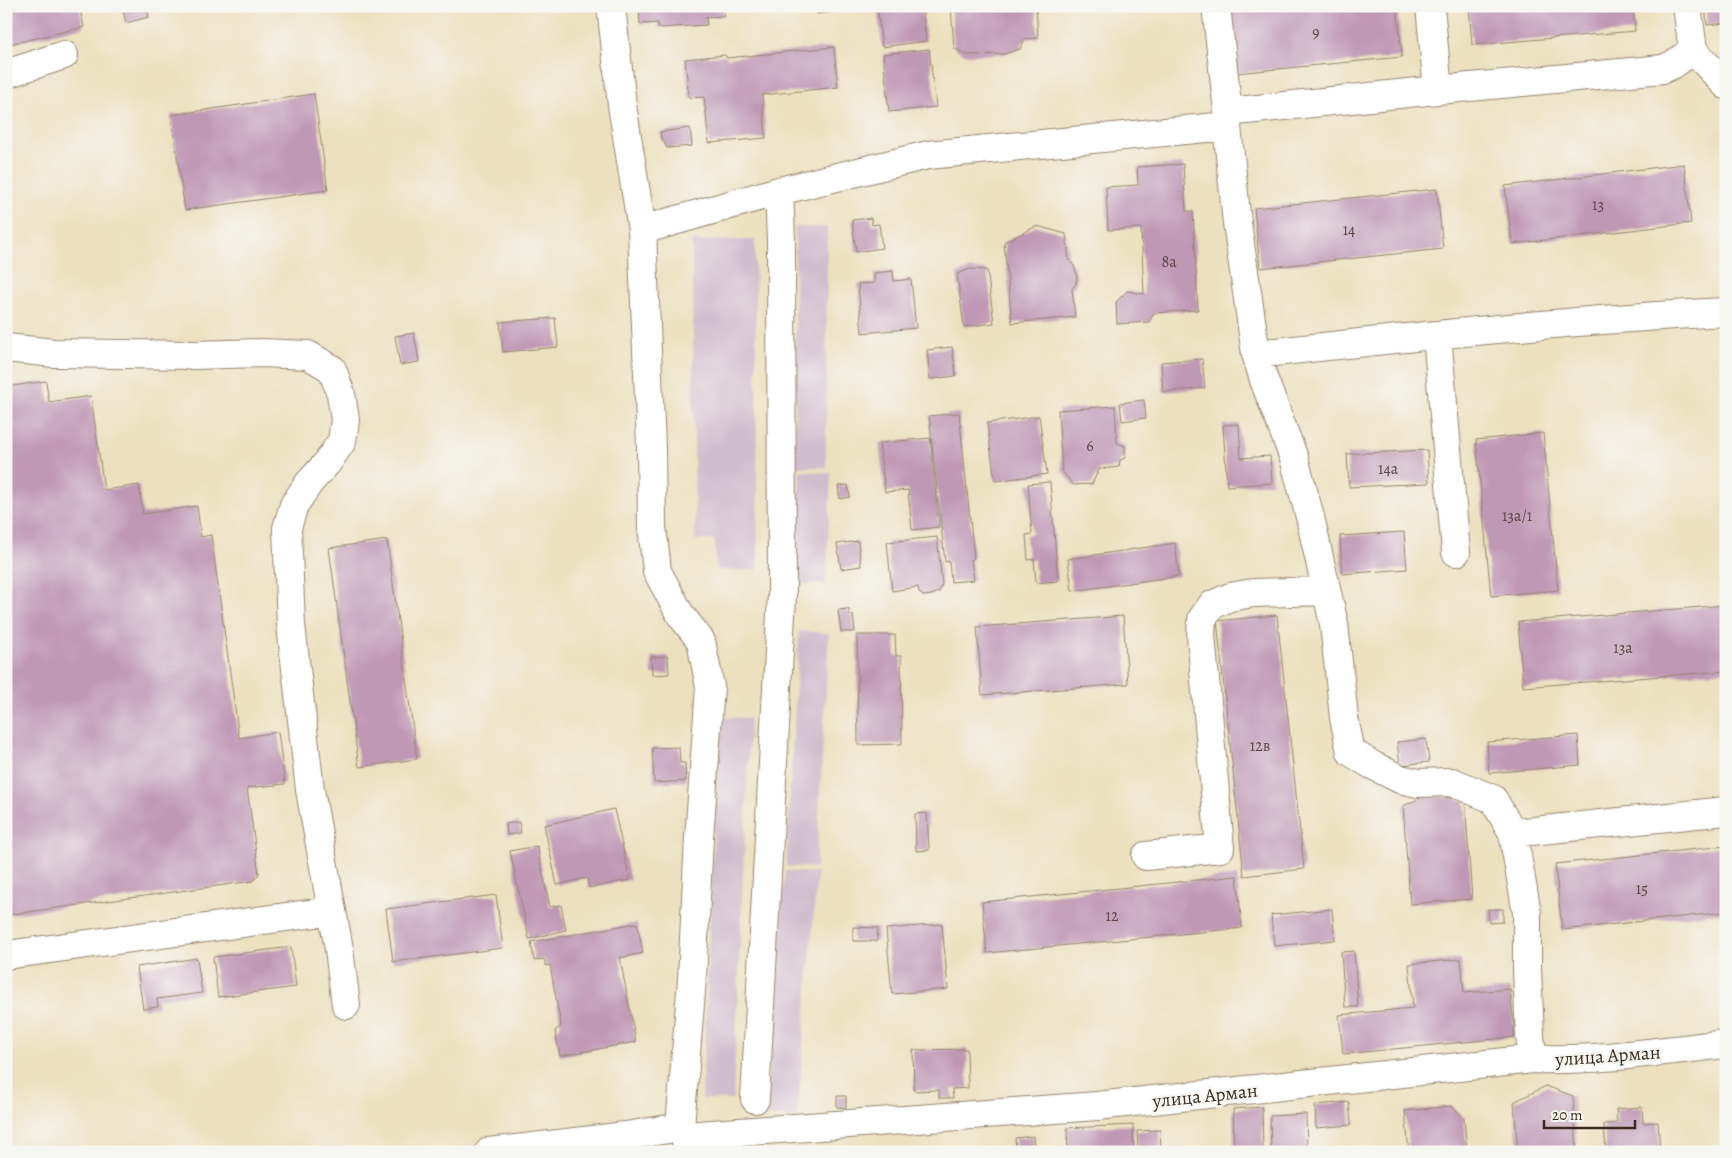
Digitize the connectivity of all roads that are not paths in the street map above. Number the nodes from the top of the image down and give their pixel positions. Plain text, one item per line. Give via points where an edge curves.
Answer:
1 (611, 6) edge
2 (1216, 6) edge
3 (1430, 6) edge
4 (1687, 6) edge
5 (1693, 50) junction
6 (64, 56) dead end
7 (6, 74) edge
8 (1722, 75) edge
9 (1438, 90) junction
10 (1227, 119) junction
11 (779, 191) junction
12 (642, 230) junction
13 (1726, 312) edge
14 (1437, 335) junction
15 (6, 348) edge
16 (1256, 354) junction
17 (1456, 552) dead end
18 (1326, 591) junction
19 (1726, 811) edge
20 (1513, 833) junction
21 (1146, 856) dead end
22 (331, 911) junction
23 (6, 955) edge
24 (346, 1005) dead end
25 (1726, 1044) edge
26 (1533, 1060) junction
27 (755, 1099) dead end
28 (685, 1138) edge
29 (489, 1152) edge

1 - 12 street via 622,105
2 - 10 street
3 - 9 street
4 - 5 street
5 - 8 street
5 - 9 street via 1663,69
6 - 7 street
9 - 10 street
10 - 11 street via 928,155
10 - 16 street via 1237,224
11 - 12 street
11 - 27 street via 782,595
12 - 28 street via 652,527 657,572 680,614 701,641 710,687 699,838
13 - 14 street via 1619,318
14 - 16 street
14 - 17 street
15 - 22 street via 54,353 308,355 332,369 341,394 345,420 342,441 294,505 287,528 291,624 304,742
16 - 18 street via 1294,458
18 - 20 street via 1334,624 1351,752 1400,779 1418,783 1452,782 1493,799
18 - 21 street via 1230,597 1212,605 1202,619 1220,848
19 - 20 street
20 - 26 street via 1527,913
22 - 23 street
22 - 24 street
25 - 26 street, улица Арман via 1605,1058
26 - 28 street, улица Арман via 1097,1106
28 - 29 street, улица Арман via 626,1136

